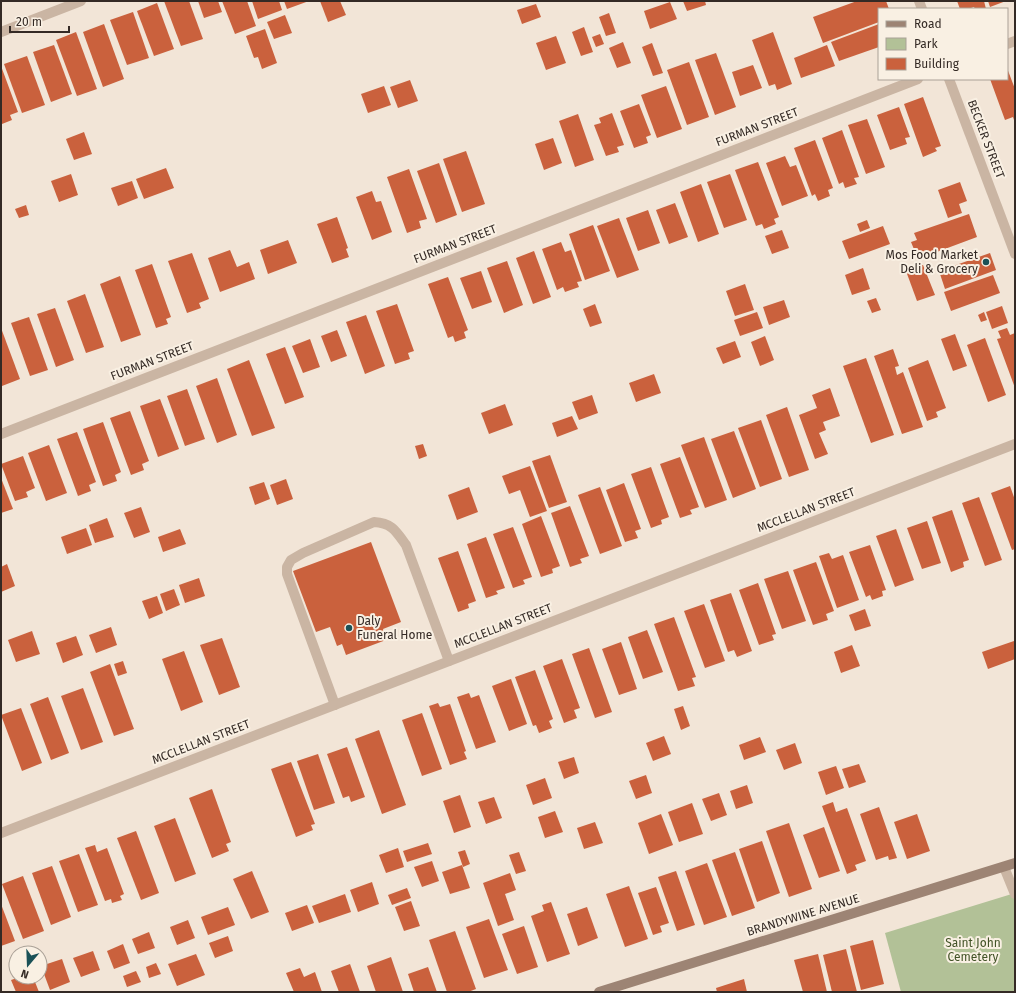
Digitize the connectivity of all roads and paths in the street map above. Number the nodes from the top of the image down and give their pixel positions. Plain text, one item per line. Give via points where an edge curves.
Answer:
1 (82, 1) edge
2 (1, 32) edge
3 (915, 80) edge
4 (949, 80) edge
5 (1015, 254) edge
6 (1, 434) edge
7 (1015, 444) edge
8 (449, 661) junction
9 (335, 705) junction
10 (1, 833) edge
11 (1015, 863) edge
12 (1004, 867) junction
13 (1015, 894) edge
14 (599, 992) edge

1 - 2 street
3 - 6 street, FURMAN STREET
4 - 5 street, BECKER STREET
7 - 8 street, MCCLELLAN STREET
8 - 9 street, MCCLELLAN STREET
8 - 9 street via 406,544 389,525 374,522 303,553 291,560 287,567 287,574
9 - 10 street, MCCLELLAN STREET
11 - 12 main road, BRANDYWINE AVENUE
12 - 13 street
12 - 14 main road, BRANDYWINE AVENUE

